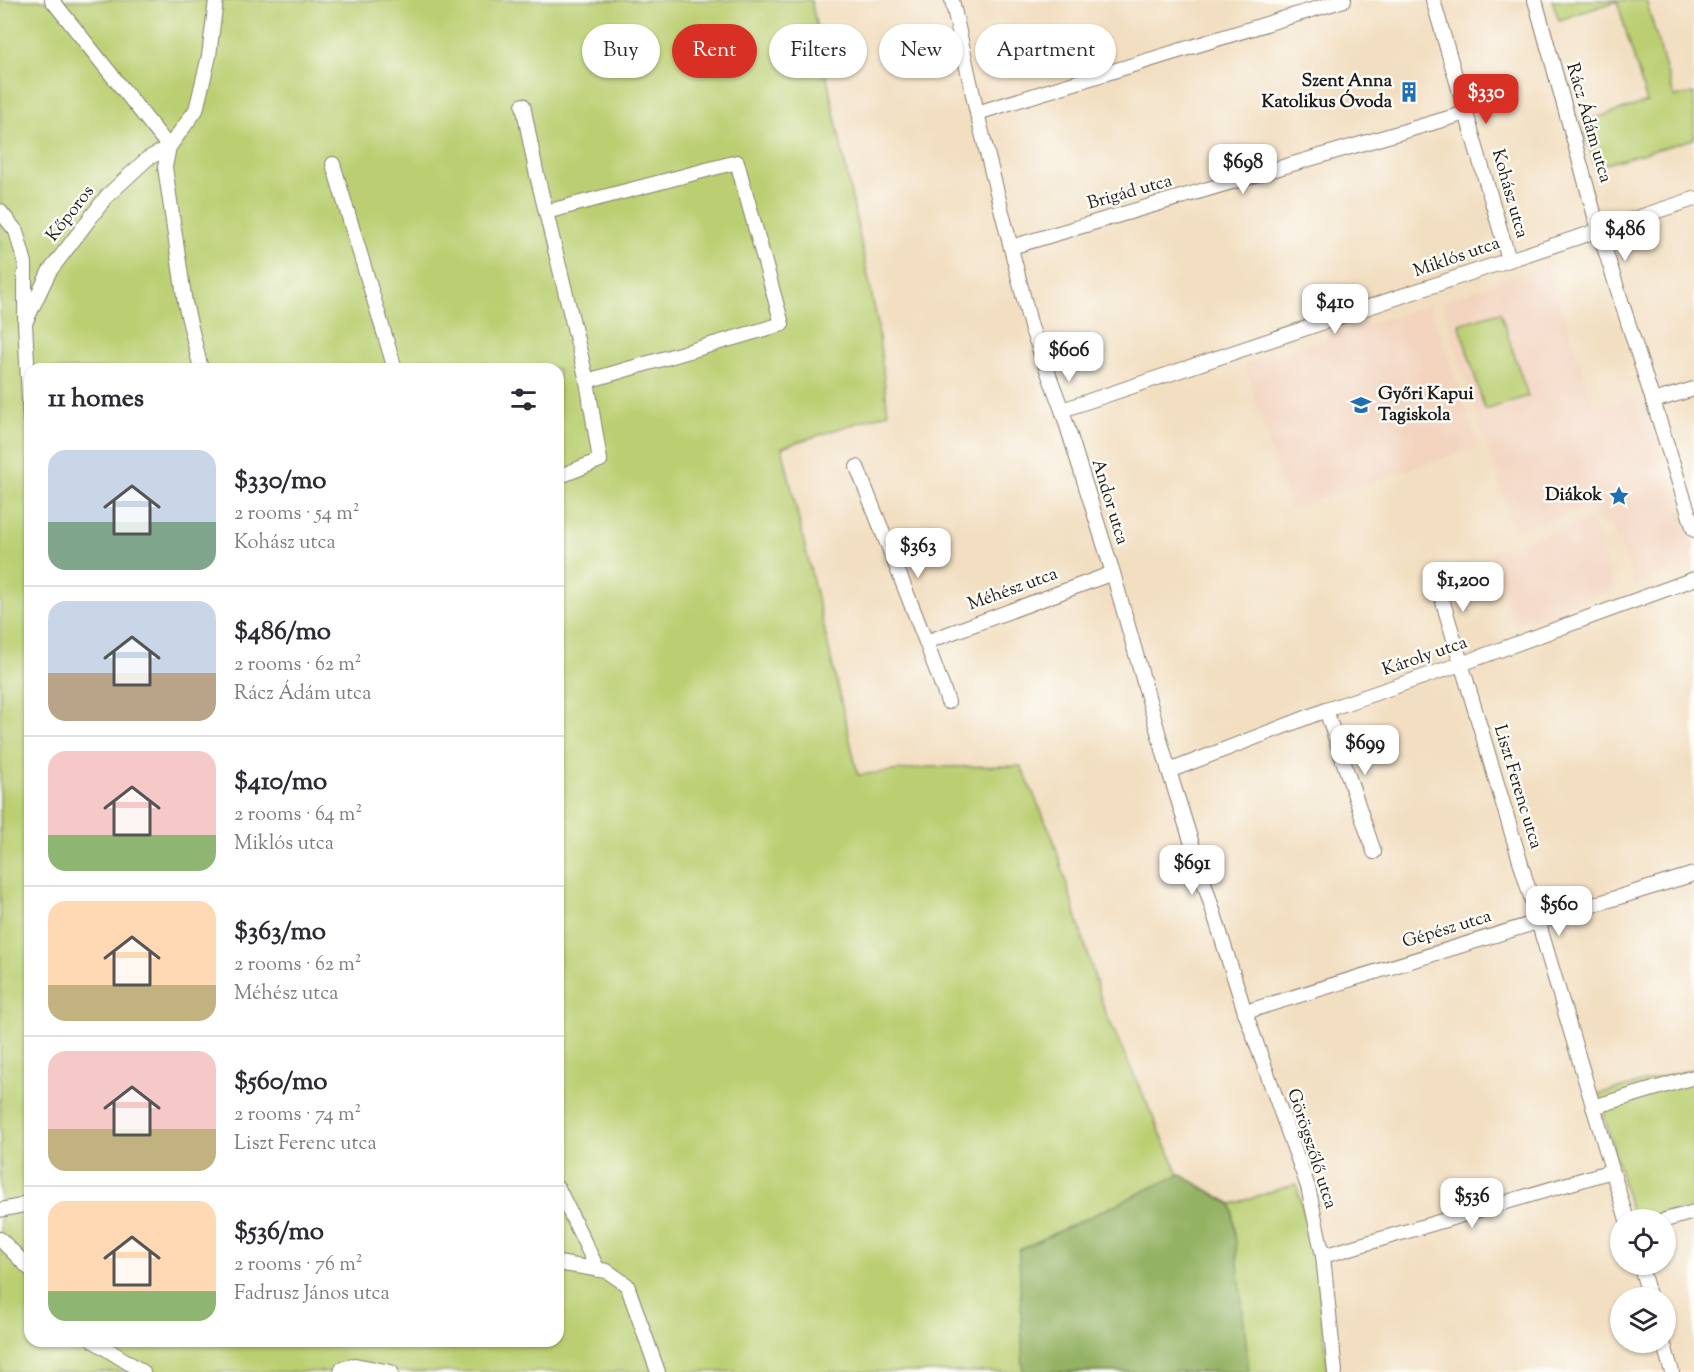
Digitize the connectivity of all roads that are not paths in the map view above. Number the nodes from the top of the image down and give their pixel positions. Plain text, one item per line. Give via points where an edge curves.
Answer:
1 (52, 0) edge
2 (216, 0) edge
3 (952, 0) edge
4 (1344, 0) edge
5 (1433, 0) edge
6 (1535, 0) edge
7 (523, 105) dead end
8 (1466, 112) junction
9 (977, 113) junction
10 (169, 147) junction
11 (333, 164) dead end
12 (1694, 200) edge
13 (0, 211) edge
14 (546, 212) junction
15 (1599, 231) junction
16 (1011, 247) junction
17 (1509, 260) junction
18 (25, 263) junction
19 (48, 272) junction
20 (25, 323) junction
21 (27, 363) edge
22 (200, 363) edge
23 (392, 363) edge
24 (587, 381) junction
25 (1694, 388) edge
26 (1653, 401) junction
27 (1062, 410) junction
28 (857, 468) dead end
29 (564, 475) edge
30 (1694, 530) edge
31 (1434, 572) dead end
32 (1113, 573) junction
33 (1694, 579) edge
34 (926, 642) junction
35 (1461, 664) junction
36 (948, 702) dead end
37 (1326, 710) junction
38 (1169, 771) junction
39 (1374, 852) dead end
40 (1694, 874) edge
41 (1538, 921) junction
42 (1245, 1012) junction
43 (1694, 1077) edge
44 (1593, 1107) junction
45 (1612, 1171) junction
46 (564, 1200) edge
47 (24, 1204) edge
48 (1624, 1209) edge
49 (0, 1210) edge
50 (1694, 1212) edge
51 (1676, 1217) edge
52 (0, 1239) edge
53 (1323, 1256) junction
54 (24, 1263) edge
55 (564, 1264) edge
56 (598, 1270) junction
57 (103, 1347) edge
58 (1666, 1353) edge
59 (143, 1372) edge
60 (341, 1372) edge
61 (391, 1372) edge
62 (658, 1372) edge
63 (1335, 1372) edge
64 (1672, 1372) edge

1 - 10 street
2 - 10 street, Kőporos via 209,56 196,110
3 - 9 street, Andor utca
4 - 9 street
5 - 8 street, Kohász utca
6 - 15 street, Rácz Ádám utca
7 - 14 street
8 - 16 street, Brigád utca
8 - 17 street, Kohász utca
9 - 16 street, Andor utca
10 - 19 street, Kőporos via 147,159 107,196
10 - 22 street via 165,167 185,303
11 - 23 street
12 - 15 street, Miklós utca
13 - 18 street via 16,231
14 - 24 street
14 - 24 street via 737,162 782,324
15 - 17 street, Miklós utca
15 - 26 street, Rácz Ádám utca
16 - 27 street, Andor utca via 1032,327
17 - 27 street, Miklós utca
18 - 19 street
18 - 20 street
19 - 20 street, Kőporos
20 - 21 street
24 - 29 street via 600,460
25 - 26 street
26 - 30 street, Rácz Ádám utca
27 - 32 street, Andor utca
28 - 34 street
31 - 35 street, Liszt Ferenc utca
32 - 34 street, Méhész utca
32 - 38 street, Andor utca
33 - 35 street, Károly utca
34 - 36 street
35 - 37 street, Károly utca
35 - 41 street, Liszt Ferenc utca
37 - 38 street, Károly utca
37 - 39 street
38 - 42 street, Andor utca
40 - 41 street, Gépész utca
41 - 42 street, Gépész utca
41 - 44 street, Liszt Ferenc utca
42 - 53 street, Görögszőlő utca via 1308,1187
43 - 44 street
44 - 45 street, Liszt Ferenc utca
45 - 48 street, Liszt Ferenc utca
45 - 53 street
46 - 56 street
47 - 49 street
50 - 51 street
52 - 54 street
53 - 63 street, Görögszőlő utca
55 - 56 street
56 - 62 street via 607,1271 627,1285
57 - 59 street
58 - 64 street
60 - 61 street via 355,1365

